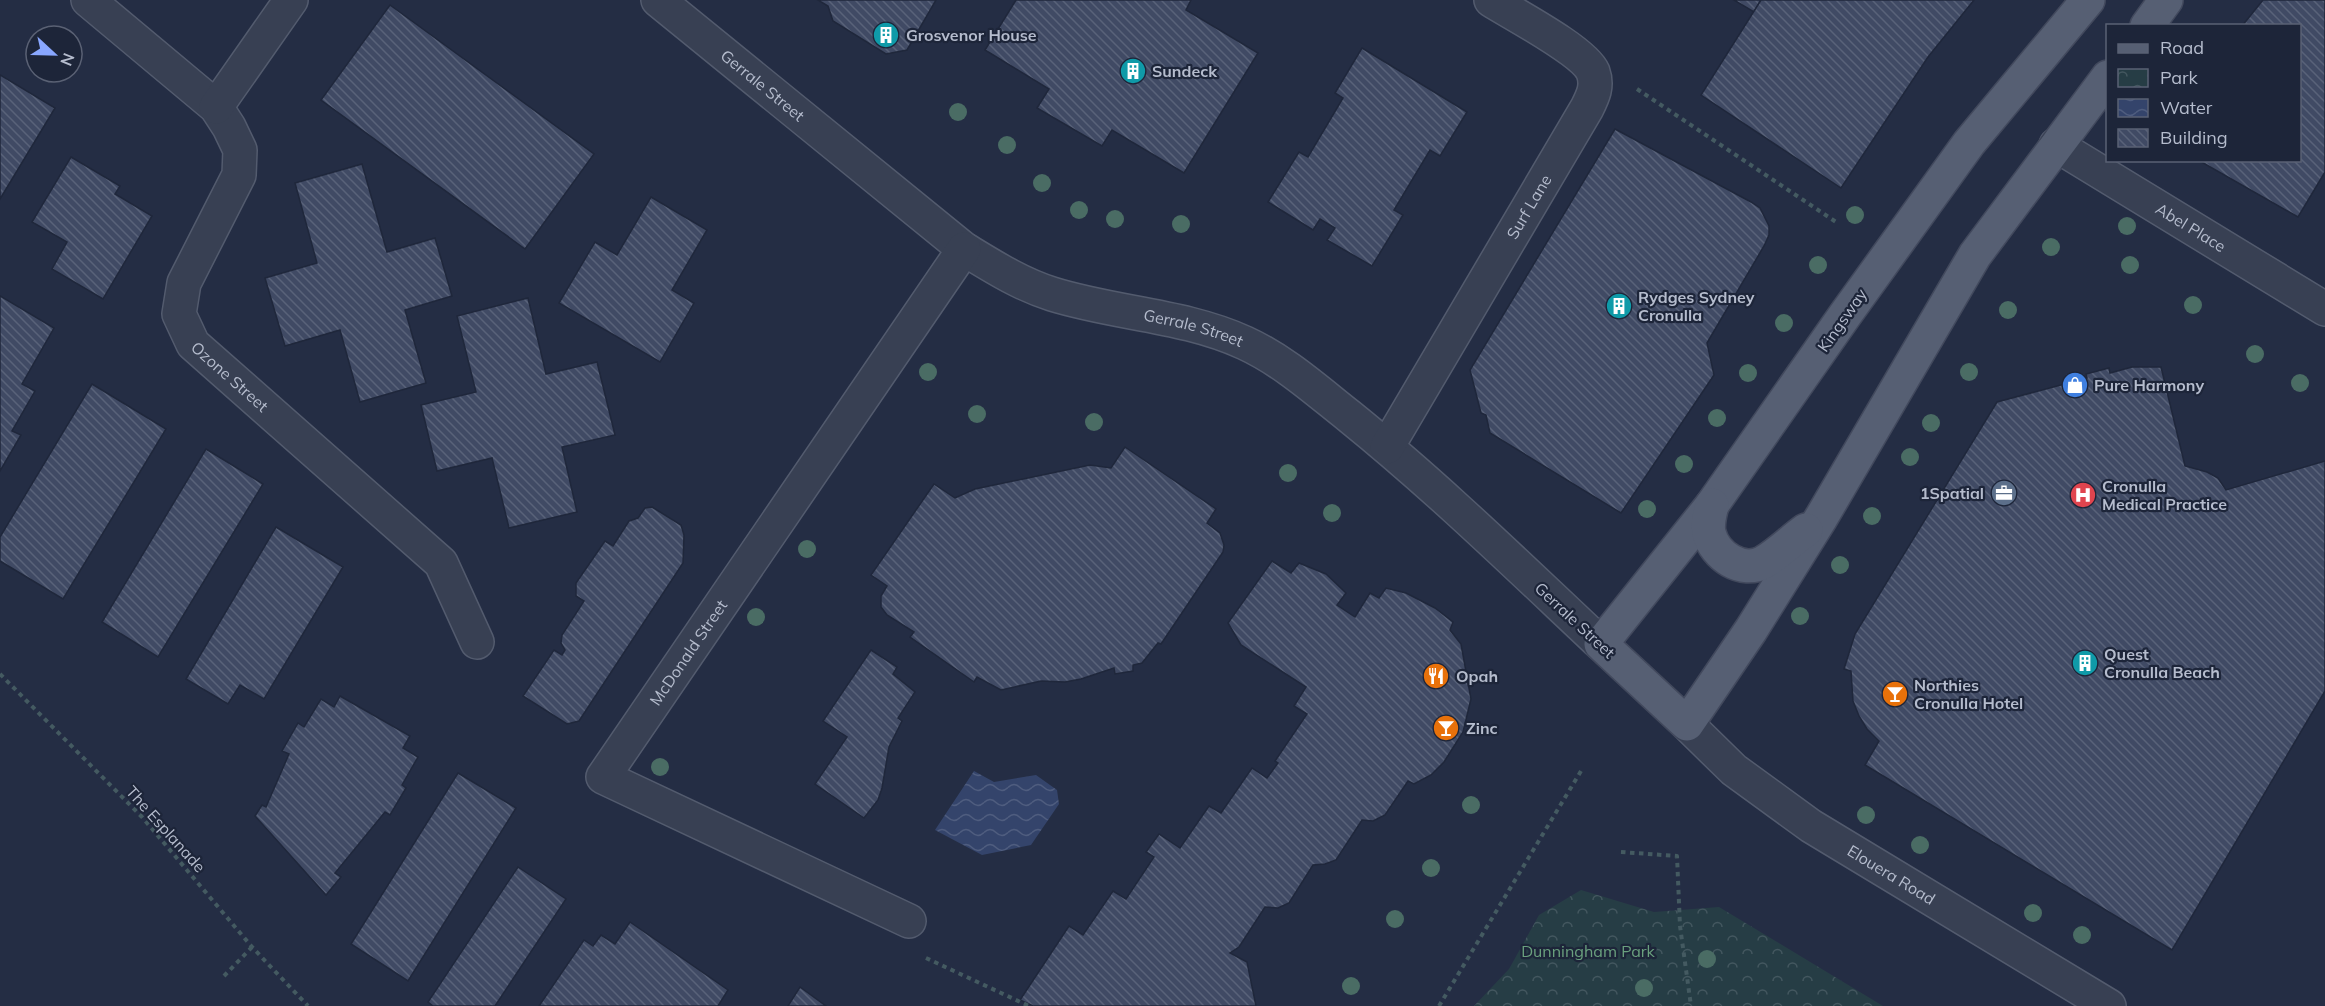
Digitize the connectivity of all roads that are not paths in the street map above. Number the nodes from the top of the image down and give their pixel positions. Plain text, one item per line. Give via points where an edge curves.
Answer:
1 (88, 0) edge
2 (291, 0) edge
3 (658, 0) edge
4 (1491, 0) edge
5 (2088, 0) edge
6 (2166, 0) edge
7 (2148, 24) edge
8 (2106, 80) edge
9 (216, 107) junction
10 (2056, 145) junction
11 (964, 249) junction
12 (2325, 309) edge
13 (1387, 447) junction
14 (1712, 505) junction
15 (1821, 518) junction
16 (477, 642) dead end
17 (1601, 644) junction
18 (1687, 724) junction
19 (909, 921) road end
20 (2109, 1006) edge

1 - 9 street, Ozone Street
2 - 9 street
3 - 11 street, Gerrale Street
4 - 13 street, Surf Lane via 1581,56 1593,72 1595,90
5 - 14 main road, Kingsway via 1969,143
6 - 7 main road
8 - 10 main road
9 - 16 street, Ozone Street via 240,150 239,175 184,283 179,314 193,344 441,563
10 - 12 street, Abel Place
10 - 15 main road via 1975,255
11 - 13 street, Gerrale Street via 1026,285 1206,328 1245,343 1308,383
11 - 19 street, McDonald Street via 603,777
13 - 17 street, Gerrale Street
14 - 15 main road via 1708,521 1715,545 1723,556 1749,567 1763,562
14 - 17 main road, Kingsway
15 - 18 main road
17 - 18 main road, Gerrale Street
18 - 20 street, Elouera Road via 1734,770 1810,826

